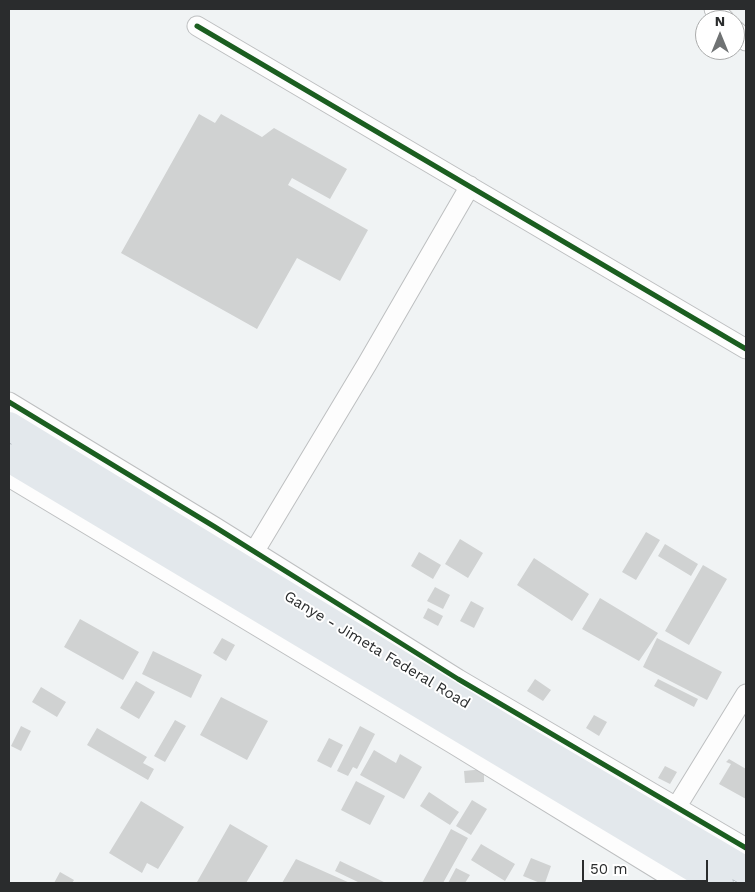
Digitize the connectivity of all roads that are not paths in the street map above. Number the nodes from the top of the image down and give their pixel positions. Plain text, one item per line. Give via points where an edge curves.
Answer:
1 (197, 26) dead end
2 (470, 186) junction
3 (744, 343) edge
4 (9, 402) edge
5 (9, 426) edge
6 (9, 458) edge
7 (9, 477) edge
8 (254, 552) junction
9 (746, 694) edge
10 (677, 806) junction
11 (746, 848) edge
12 (746, 871) edge
13 (680, 883) edge
14 (719, 883) edge

1 - 2 street
2 - 3 street
2 - 8 street
4 - 8 street
5 - 12 main road, Ganye - Jimeta Federal Road
6 - 14 main road, Ganye - Jimeta Federal Road
7 - 13 street
8 - 10 street via 458,679
9 - 10 street
10 - 11 street

